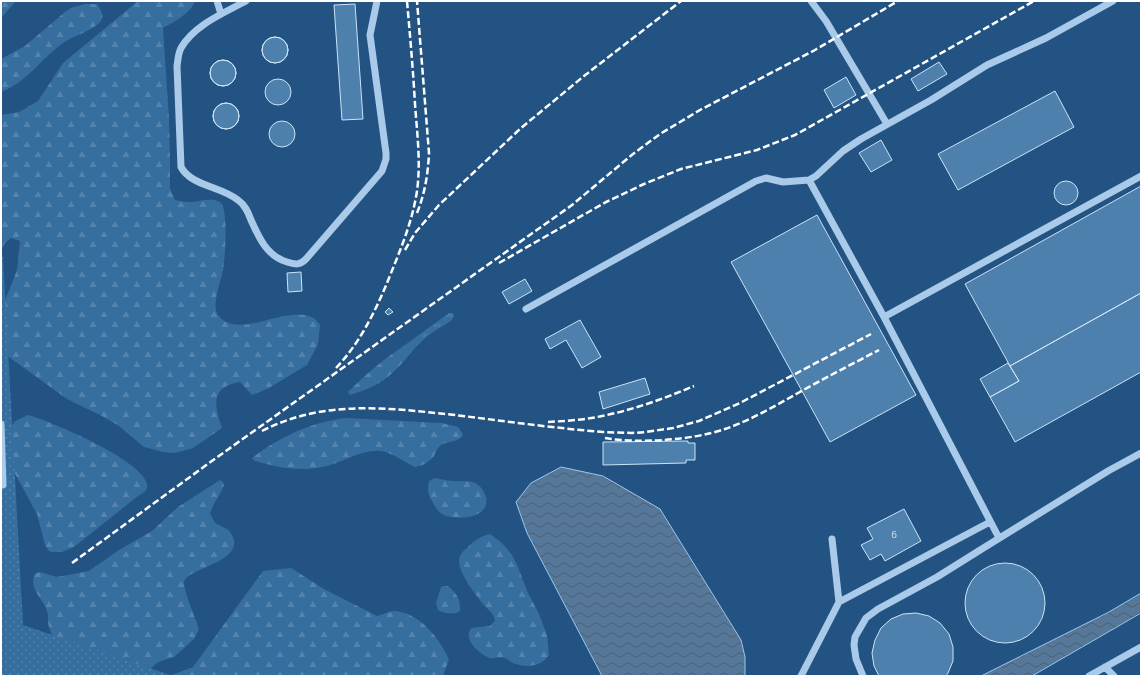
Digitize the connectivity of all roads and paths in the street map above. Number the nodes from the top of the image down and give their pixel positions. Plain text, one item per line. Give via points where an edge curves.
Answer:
1 (217, 1) edge
2 (246, 1) edge
3 (377, 1) edge
4 (811, 1) edge
5 (1113, 1) edge
6 (221, 14) junction
7 (887, 124) junction
8 (1141, 176) edge
9 (809, 180) junction
10 (526, 309) dead end
11 (884, 317) junction
12 (1, 424) edge
13 (1141, 453) edge
14 (3, 485) dead end
15 (990, 522) junction
16 (999, 538) junction
17 (832, 539) dead end
18 (838, 602) junction
19 (1141, 647) edge
20 (1105, 667) junction
21 (801, 676) edge
22 (863, 676) edge
23 (1089, 676) edge
24 (1114, 676) edge

1 - 6 street
2 - 6 street
3 - 6 street via 370,35 386,153 385,165 301,264 277,258 263,245 246,208 239,200 189,177 181,167 178,56 191,36
4 - 7 street via 826,21
5 - 7 street via 1046,38 987,65 947,91
7 - 9 street via 843,151
8 - 11 street
9 - 10 street via 783,182 766,178 756,181
9 - 11 street
11 - 15 street
12 - 14 street
13 - 16 street
15 - 16 street
15 - 18 street
16 - 22 street via 866,618 855,637 854,645
17 - 18 street
18 - 21 street
19 - 20 street
20 - 23 street
20 - 24 street

